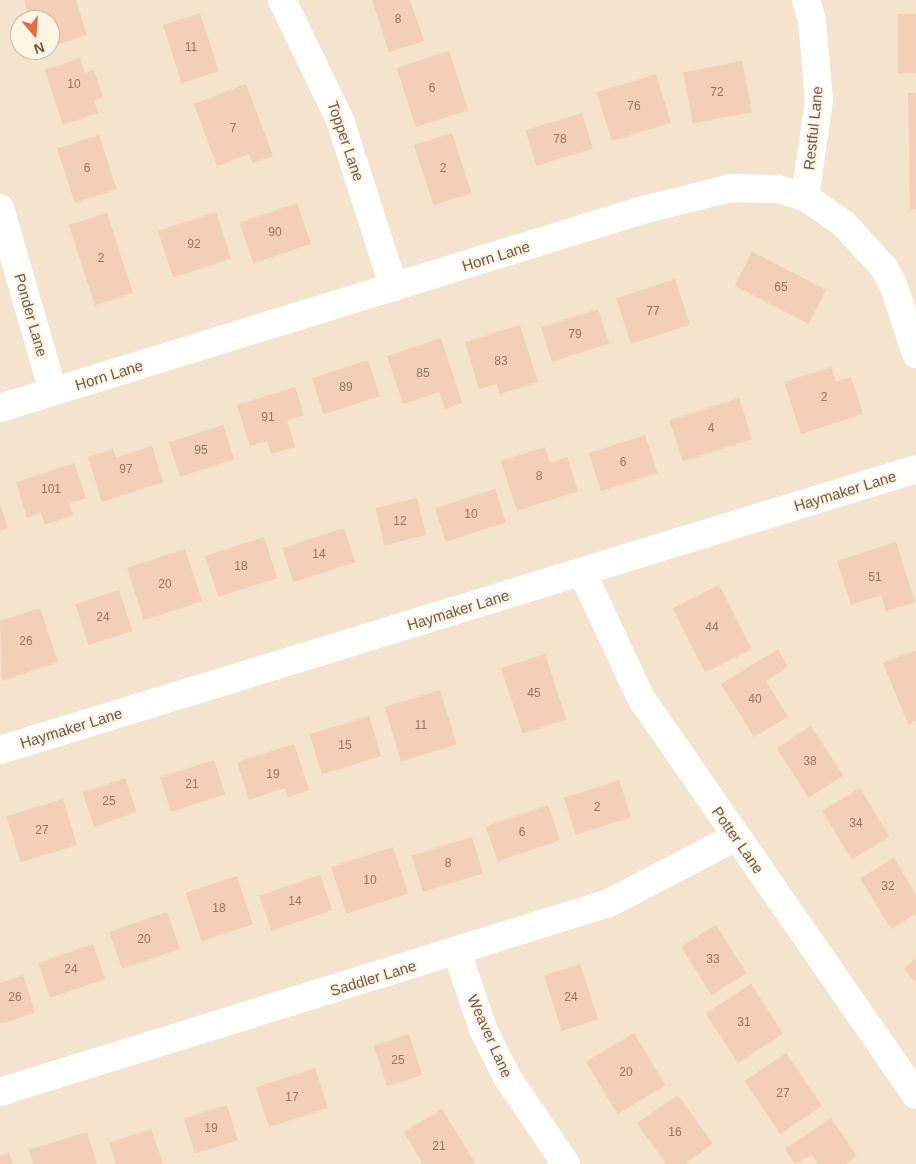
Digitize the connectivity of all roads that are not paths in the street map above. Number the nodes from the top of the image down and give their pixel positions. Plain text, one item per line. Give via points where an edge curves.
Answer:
1 (282, 0) edge
2 (806, 0) edge
3 (805, 197) junction
4 (0, 208) edge
5 (394, 288) junction
6 (916, 354) edge
7 (53, 392) junction
8 (0, 408) edge
9 (916, 469) edge
10 (582, 572) junction
11 (0, 750) edge
12 (736, 837) junction
13 (457, 952) junction
14 (0, 1092) edge
15 (916, 1095) edge
16 (566, 1164) edge

1 - 5 street, Topper Lane via 340,120
2 - 3 street, Restful Lane via 812,20 819,100
3 - 5 street, Horn Lane via 778,189 732,188 643,210
3 - 6 street, Horn Lane via 844,224 884,268
4 - 7 street, Ponder Lane
5 - 7 street, Horn Lane
7 - 8 street, Horn Lane
9 - 10 street, Haymaker Lane
10 - 11 street, Haymaker Lane
10 - 12 street, Potter Lane via 641,698
12 - 13 street, Saddler Lane via 609,903
12 - 15 street, Potter Lane
13 - 14 street, Saddler Lane
13 - 16 street, Weaver Lane via 483,1029 507,1077

